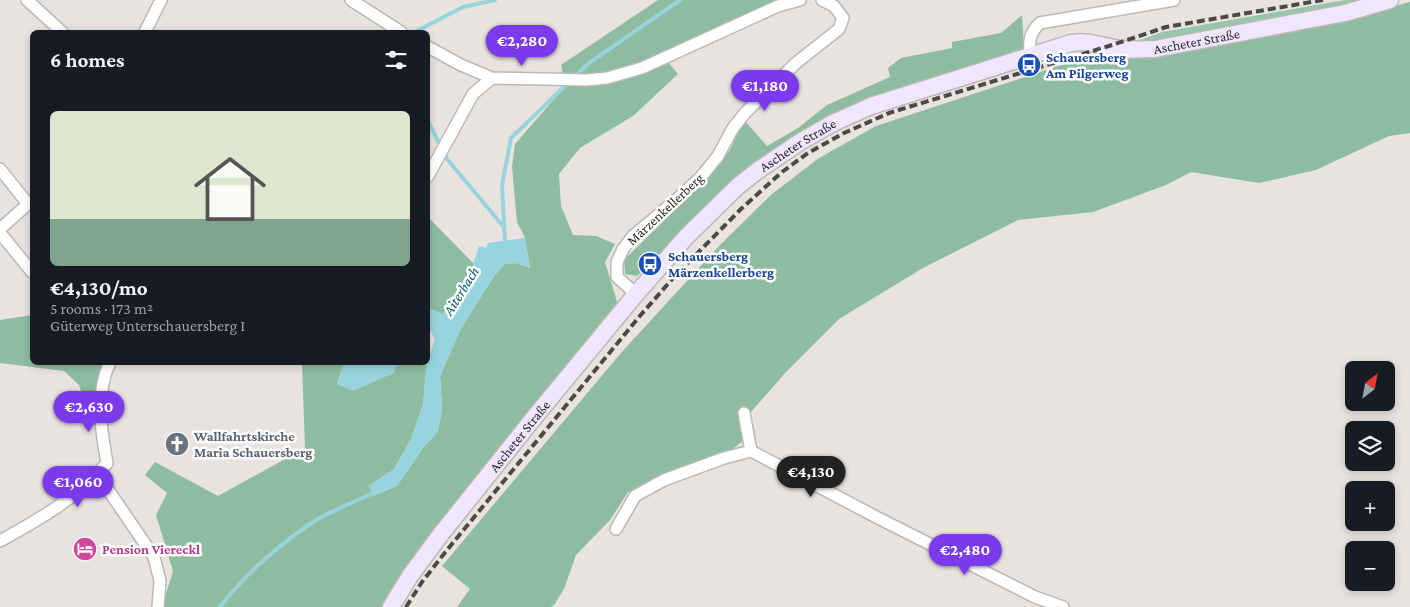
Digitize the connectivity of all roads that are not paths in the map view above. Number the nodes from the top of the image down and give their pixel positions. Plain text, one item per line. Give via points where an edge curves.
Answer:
1 (26, 0) edge
2 (161, 0) edge
3 (350, 0) edge
4 (800, 0) edge
5 (822, 0) edge
6 (1174, 0) edge
7 (1390, 0) edge
8 (60, 30) edge
9 (146, 30) edge
10 (395, 30) edge
11 (430, 48) edge
12 (1030, 56) junction
13 (492, 78) junction
14 (431, 168) edge
15 (0, 169) edge
16 (0, 231) edge
17 (30, 269) edge
18 (636, 294) junction
19 (108, 365) edge
20 (744, 413) dead end
21 (754, 452) junction
22 (98, 475) junction
23 (616, 529) dead end
24 (0, 542) edge
25 (158, 607) edge
26 (391, 607) edge
27 (1063, 607) edge

1 - 8 street
2 - 9 street
3 - 10 street
4 - 13 street via 778,6 642,68 608,78
5 - 18 street, Märzenkellerberg via 834,6 843,18 839,29 796,63 745,113 700,178 622,249 617,262 617,277
6 - 12 street via 1040,23 1030,35
7 - 12 main road, Ascheter Straße via 1345,13 1179,45 1134,50 1083,41
11 - 13 street
12 - 18 main road, Ascheter Straße via 871,106 800,142 737,187 686,237
13 - 14 street via 473,94
15 - 16 street via 28,204
16 - 17 street
18 - 26 main road, Ascheter Straße via 468,499 410,576
19 - 22 street via 100,399 107,463
20 - 21 street
21 - 23 street via 724,458 664,480 635,496
21 - 27 street via 1035,597
22 - 24 street via 60,505
22 - 25 street via 154,557 160,581

